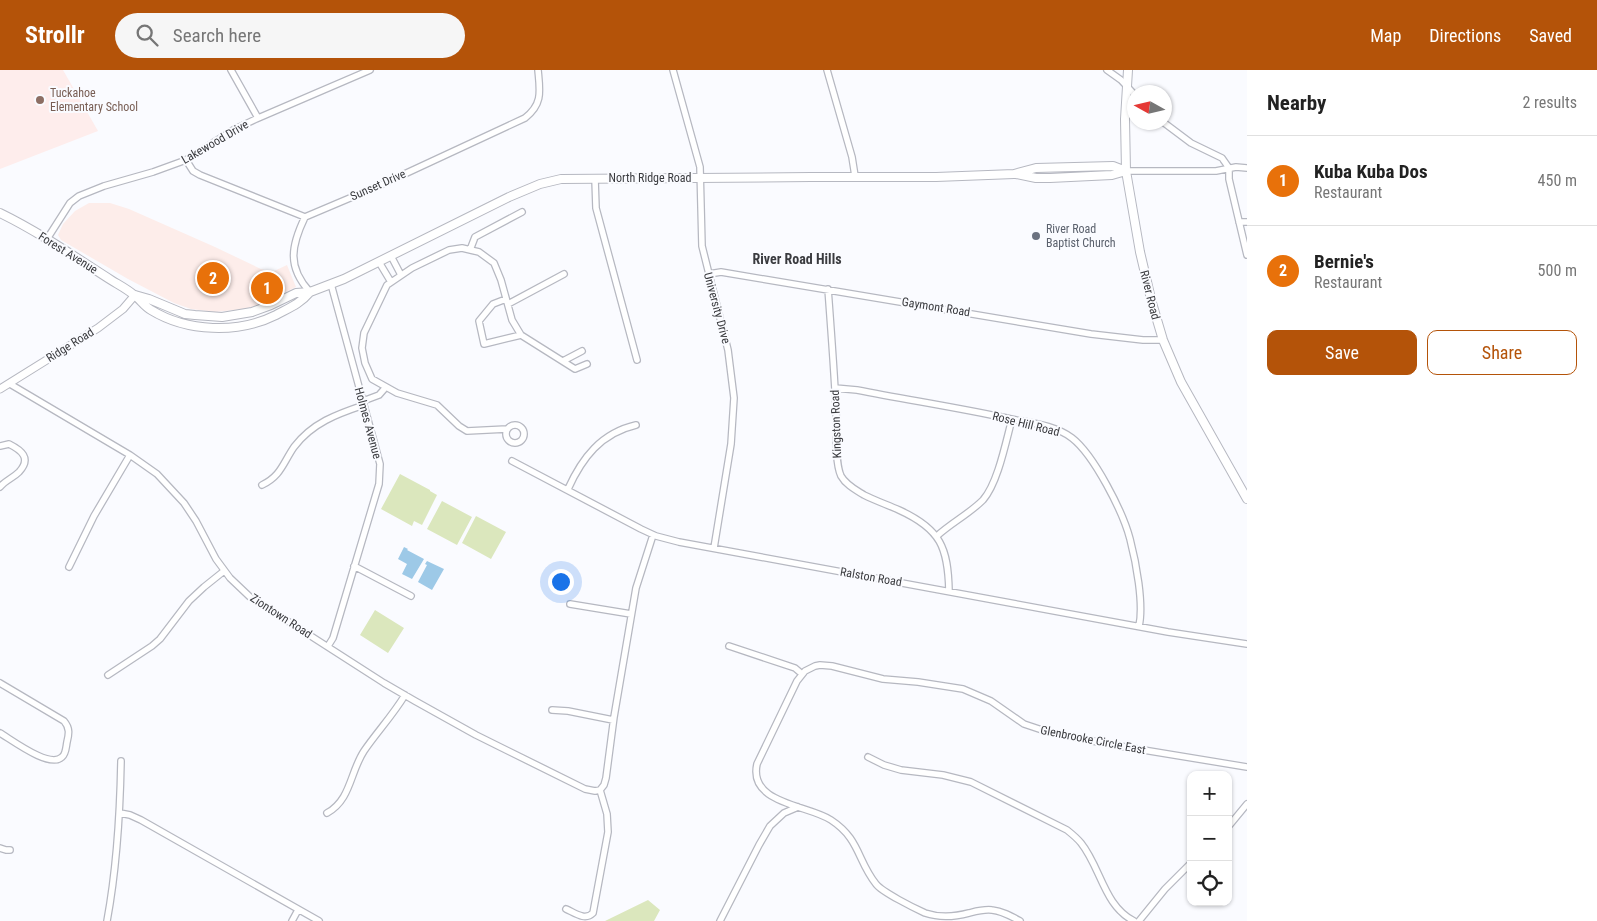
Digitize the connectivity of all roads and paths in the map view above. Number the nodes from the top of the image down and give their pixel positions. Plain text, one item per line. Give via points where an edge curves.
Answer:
1 (231, 70) edge
2 (370, 70) edge
3 (538, 70) edge
4 (673, 70) edge
5 (827, 70) edge
6 (1107, 70) edge
7 (1128, 70) edge
8 (1126, 86) junction
9 (258, 118) junction
10 (1172, 129) edge
11 (186, 160) junction
12 (1228, 168) junction
13 (1247, 168) edge
14 (1126, 171) junction
15 (855, 176) junction
16 (700, 178) junction
17 (595, 179) junction
18 (522, 212) dead end
19 (1, 216) edge
20 (305, 218) junction
21 (1239, 222) junction
22 (1247, 222) edge
23 (47, 239) junction
24 (470, 250) junction
25 (391, 256) junction
26 (1247, 256) edge
27 (379, 262) junction
28 (564, 274) dead end
29 (709, 274) junction
30 (401, 275) junction
31 (391, 282) junction
32 (331, 284) junction
33 (828, 289) junction
34 (310, 292) junction
35 (135, 295) junction
36 (507, 301) junction
37 (521, 335) junction
38 (1164, 340) junction
39 (582, 351) dead end
40 (637, 360) dead end
41 (563, 361) junction
42 (587, 364) dead end
43 (10, 384) junction
44 (386, 387) junction
45 (835, 388) junction
46 (0, 389) edge
47 (363, 403) junction
48 (1012, 419) junction
49 (636, 425) dead end
50 (508, 429) dead end
51 (0, 446) edge
52 (130, 456) junction
53 (512, 461) dead end
54 (262, 485) dead end
55 (0, 487) edge
56 (568, 489) junction
57 (1247, 499) edge
58 (653, 535) junction
59 (937, 536) junction
60 (714, 548) junction
61 (354, 566) junction
62 (69, 568) dead end
63 (224, 571) junction
64 (949, 591) junction
65 (411, 596) dead end
66 (570, 604) dead end
67 (631, 614) junction
68 (1139, 626) junction
69 (1247, 644) edge
70 (328, 646) junction
71 (729, 646) dead end
72 (802, 674) junction
73 (108, 675) dead end
74 (0, 683) edge
75 (405, 695) junction
76 (552, 710) dead end
77 (614, 720) junction
78 (0, 733) edge
79 (868, 757) dead end
80 (121, 761) dead end
81 (1247, 767) edge
82 (600, 790) junction
83 (1247, 804) edge
84 (798, 807) junction
85 (120, 813) junction
86 (327, 813) dead end
87 (1232, 822) edge
88 (0, 848) edge
89 (10, 850) dead end
90 (1187, 867) edge
91 (566, 909) dead end
92 (298, 910) junction
93 (107, 921) edge
94 (292, 921) edge
95 (319, 921) edge
96 (720, 921) edge
97 (1020, 921) edge
98 (1134, 921) edge
99 (1139, 921) edge

1 - 9 street
2 - 9 street, Lakewood Drive
3 - 20 street, Sunset Drive via 538,102 525,118
4 - 16 street, University Drive via 700,167
5 - 15 street
6 - 8 street
7 - 8 main road, River Road
8 - 14 main road, River Road
9 - 11 street, Lakewood Drive
10 - 12 street via 1190,143 1222,158
11 - 20 street via 200,175
11 - 23 street, Lakewood Drive via 79,196 67,207
12 - 13 street
12 - 14 street via 1216,171
12 - 21 street
14 - 15 main road, North Ridge Road via 1112,175 1050,178 1014,174
14 - 38 main road, River Road via 1143,268
15 - 16 main road, North Ridge Road
16 - 17 main road, North Ridge Road
16 - 29 street, University Drive via 701,240
17 - 25 main road, North Ridge Road via 540,184
17 - 40 street via 596,208
18 - 24 street via 475,237
19 - 23 main road, Forest Avenue
20 - 34 street via 294,244 293,256 301,280
21 - 22 street
21 - 26 street
23 - 35 main road, Forest Avenue
24 - 30 street via 449,250
24 - 36 street via 479,252 494,263
25 - 27 main road, North Ridge Road
25 - 30 street
27 - 31 street
27 - 32 main road, North Ridge Road
28 - 36 street
29 - 33 street, Gaymont Road via 721,272
29 - 60 street, University Drive via 731,365 734,408
30 - 31 street
31 - 44 street via 364,333 362,348 372,379
32 - 34 main road, North Ridge Road
32 - 47 street, Holmes Avenue
33 - 38 street, Gaymont Road via 1091,334
33 - 45 street, Kingston Road
34 - 35 main road, North Ridge Road via 296,293 252,312 222,317 185,314
34 - 35 main road, North Ridge Road via 302,301 266,320 224,328 174,320 150,310
35 - 43 street, Ridge Road via 98,328
36 - 37 street via 512,320
36 - 37 street via 493,304 479,321 484,344
37 - 41 street
38 - 57 main road, River Road via 1188,394
39 - 41 street
41 - 42 street via 575,369
43 - 46 street, Ridge Road
43 - 52 street, Ziontown Road
44 - 47 street
44 - 50 street via 437,405 467,431
45 - 48 street, Rose Hill Road
45 - 59 street, Kingston Road via 838,462 844,480 873,500 909,515
47 - 54 street via 310,430 294,447 275,477
47 - 61 street, Holmes Avenue via 380,464 380,476
48 - 59 street via 1001,460 986,495
48 - 68 street, Rose Hill Road via 1064,433 1092,460 1128,529 1141,608
49 - 56 street via 608,437 591,450
51 - 55 street via 9,444 25,456 21,470
52 - 62 street via 94,516
52 - 63 street, Ziontown Road via 157,474 176,493
53 - 56 street, Ralston Road
56 - 58 street, Ralston Road
58 - 60 street, Ralston Road
58 - 67 street via 640,570
59 - 64 street via 944,551
60 - 64 street, Ralston Road
61 - 65 street
61 - 70 street, Holmes Avenue
63 - 70 street, Ziontown Road via 250,597
63 - 73 street via 188,601 160,638
64 - 68 street, Ralston Road
66 - 67 street
67 - 77 street
68 - 69 street, Ralston Road
70 - 75 street, Ziontown Road
71 - 72 street via 795,668
72 - 81 street, Glenbrooke Circle East via 820,665 883,680 963,689 991,701 1024,724 1040,730
72 - 84 street via 756,767 757,778 767,793
74 - 78 street via 64,721 69,735 64,756 53,760 44,759
75 - 82 street, Ziontown Road via 476,735 585,789
75 - 86 street via 364,751 343,799
76 - 77 street
77 - 82 street via 606,778
79 - 98 street via 901,770 971,782 1066,830 1086,850 1115,905
80 - 85 street
82 - 91 street via 608,832 593,913 584,917
83 - 87 street
84 - 96 street via 784,813 770,826
84 - 97 street via 822,815 842,827 878,886 923,912 952,917 990,909
85 - 92 street via 141,820
85 - 93 street via 117,860
88 - 89 street
90 - 99 street
92 - 94 street
92 - 95 street

